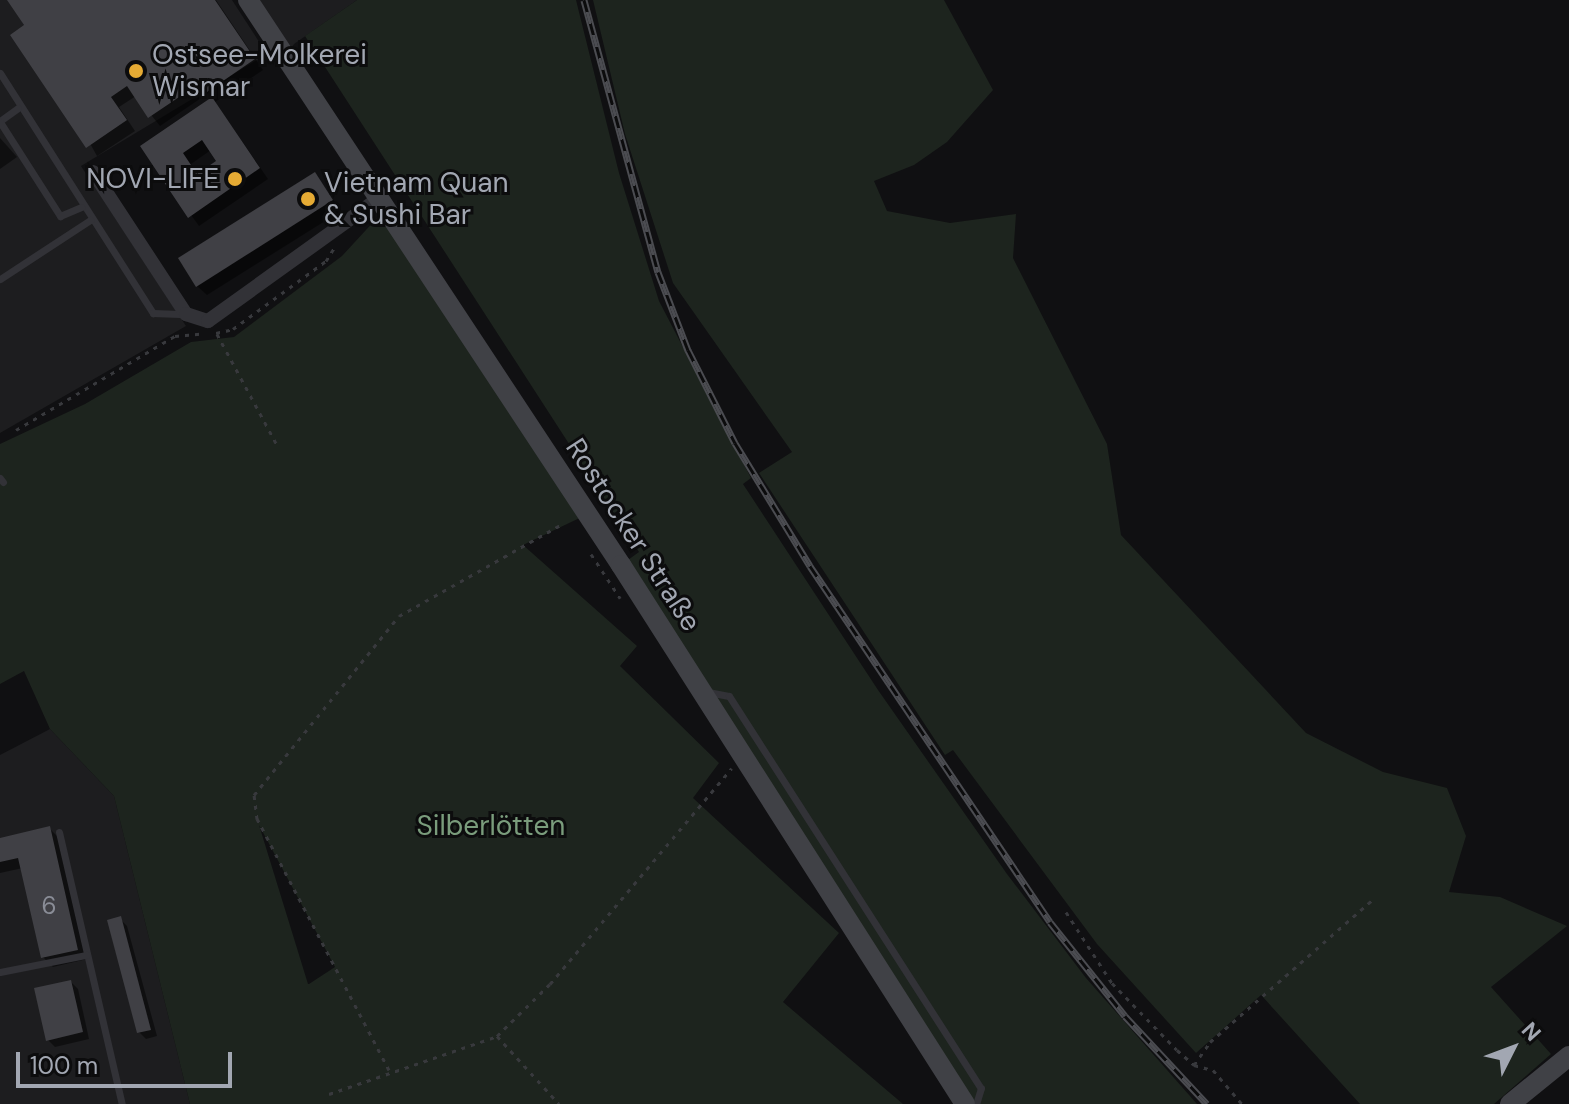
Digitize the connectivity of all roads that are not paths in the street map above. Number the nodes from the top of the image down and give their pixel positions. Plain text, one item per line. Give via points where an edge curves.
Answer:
1 (248, 0) edge
2 (0, 73) edge
3 (18, 108) junction
4 (0, 121) edge
5 (93, 172) dead end
6 (379, 198) junction
7 (81, 207) junction
8 (90, 220) junction
9 (0, 279) edge
10 (186, 314) junction
11 (701, 691) junction
12 (59, 832) dead end
13 (86, 955) junction
14 (0, 972) edge
15 (1569, 1056) edge
16 (122, 1104) edge
17 (965, 1104) edge
18 (976, 1104) edge
19 (1510, 1104) edge

1 - 6 street, Rostocker Straße
2 - 3 lane
3 - 4 lane
3 - 7 lane
4 - 7 lane via 60,216
5 - 10 street
6 - 10 street via 220,316 208,321
6 - 11 street, Rostocker Straße
7 - 8 lane
8 - 9 lane
8 - 10 lane via 153,313
11 - 17 street, Rostocker Straße via 738,764
11 - 18 lane via 729,696 981,1088
12 - 13 lane
13 - 14 lane
13 - 16 lane
15 - 19 street

